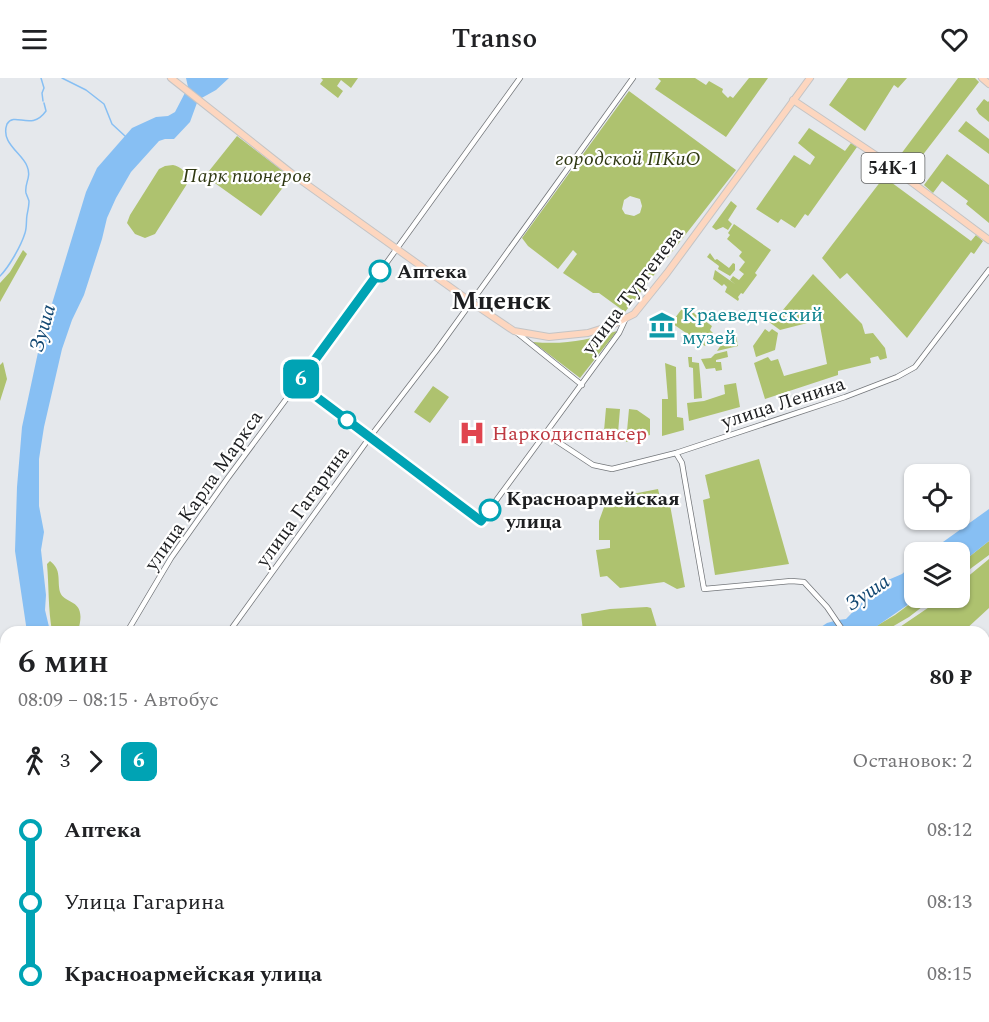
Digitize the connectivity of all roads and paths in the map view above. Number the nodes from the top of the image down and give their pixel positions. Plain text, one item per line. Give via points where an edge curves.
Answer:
1 (171, 78) edge
2 (520, 78) edge
3 (633, 78) edge
4 (810, 78) edge
5 (982, 78) edge
6 (989, 84) edge
7 (793, 100) junction
8 (989, 240) edge
9 (397, 248) junction
10 (989, 270) edge
11 (471, 302) junction
12 (625, 320) junction
13 (514, 331) junction
14 (298, 383) junction
15 (582, 385) junction
16 (546, 434) junction
17 (370, 437) junction
18 (676, 453) junction
19 (131, 626) edge
20 (233, 626) edge
21 (840, 626) edge

1 - 9 main road via 295,176
2 - 9 main road, улица Карла Маркса
3 - 11 main road, улица Гагарина
4 - 7 main road, улица Тургенева
5 - 6 main road
7 - 8 main road, 54К-1 via 874,154
7 - 12 main road, улица Тургенева via 665,275
9 - 11 main road
9 - 14 main road, улица Карла Маркса
10 - 18 main road, улица Ленина via 933,345 906,373
11 - 13 main road
11 - 17 main road, улица Гагарина
12 - 13 main road via 562,337
12 - 15 main road, улица Тургенева
13 - 15 main road
14 - 17 main road
14 - 19 main road, улица Карла Маркса via 171,558
15 - 16 main road, улица Тургенева
16 - 17 main road, улица Тургенева via 481,521
16 - 18 main road, улица Ленина via 601,468
17 - 20 main road, улица Гагарина
18 - 21 main road via 682,463 704,589 804,582

